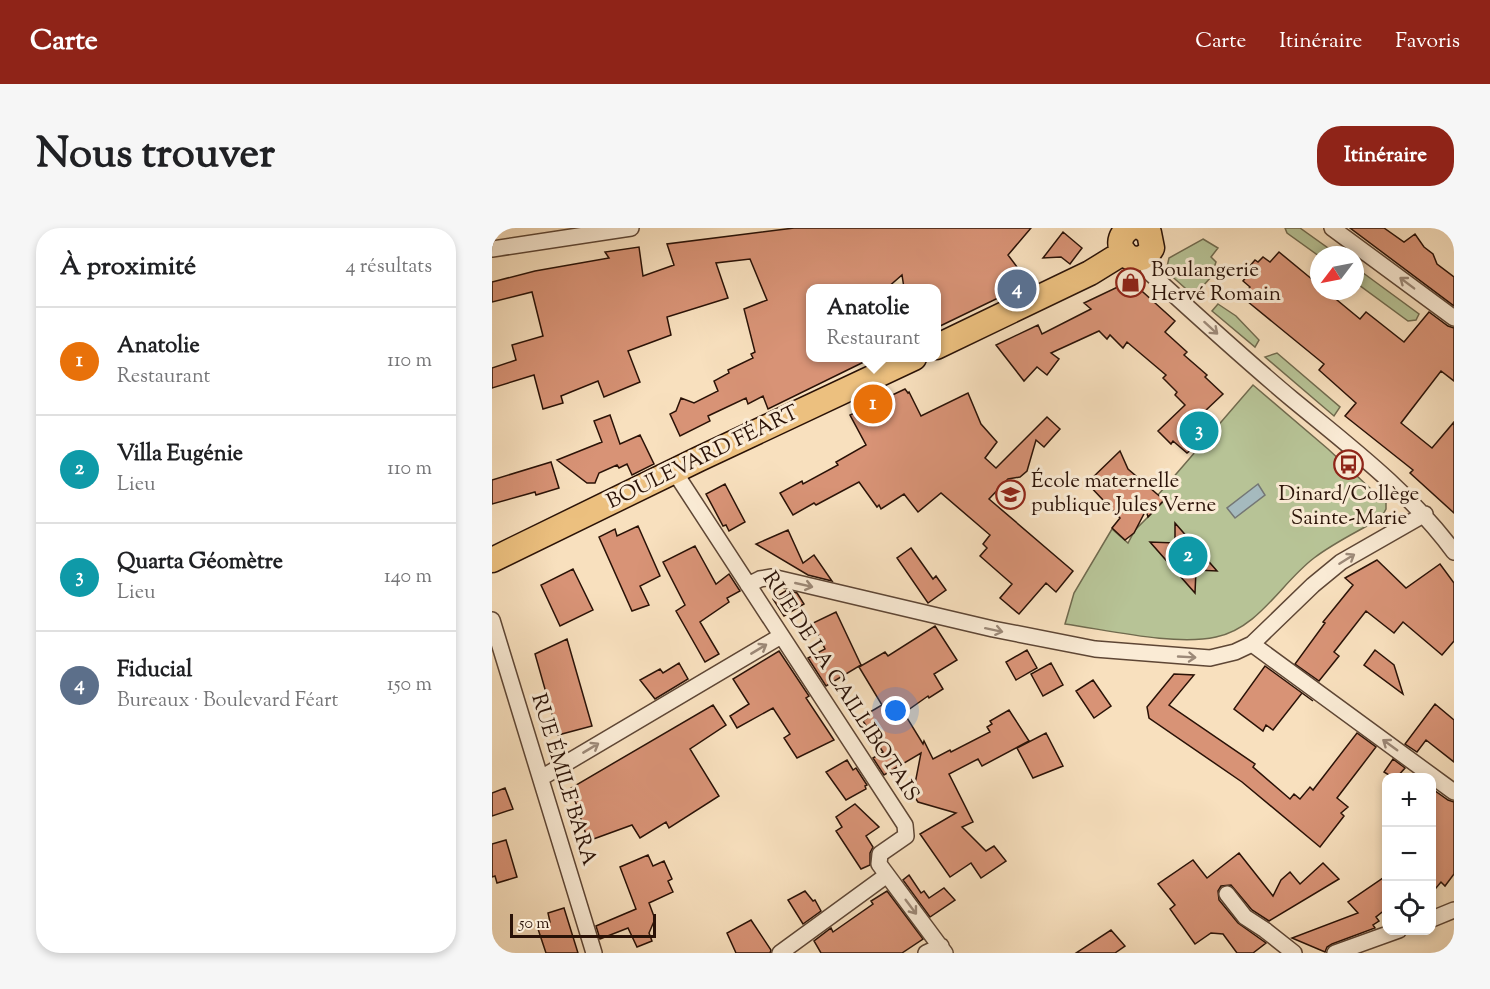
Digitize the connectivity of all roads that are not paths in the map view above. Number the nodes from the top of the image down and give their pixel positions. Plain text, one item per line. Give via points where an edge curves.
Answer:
1 (631, 228) edge
2 (1332, 228) edge
3 (1140, 235) edge
4 (492, 249) edge
5 (1454, 318) edge
6 (941, 345) edge
7 (903, 362) edge
8 (674, 471) junction
9 (1425, 513) junction
10 (1449, 534) edge
11 (1454, 552) edge
12 (492, 560) edge
13 (748, 585) junction
14 (492, 620) edge
15 (781, 636) junction
16 (1252, 644) junction
17 (541, 778) junction
18 (1454, 792) edge
19 (887, 875) junction
20 (1227, 894) dead end
21 (1454, 910) edge
22 (1436, 917) edge
23 (1385, 935) edge
24 (937, 951) edge
25 (594, 953) edge
26 (781, 953) edge
27 (1293, 953) edge
28 (1335, 953) edge

1 - 4 street
5 -> 2 street
3 - 6 main road via 1090,273
3 -> 9 street via 1149,272
7 - 8 main road, BOULEVARD FÉART
8 - 12 main road, BOULEVARD FÉART
8 - 13 street, RUE DE LA CAILLIBOTAIS
9 - 10 street
16 -> 9 street via 1341,562
10 - 11 street
13 - 15 street, RUE DE LA CAILLIBOTAIS
13 -> 16 street via 772,577 1095,649 1210,658
14 - 17 street, RUE ÉMILE BARA
17 -> 15 street
15 - 19 street, RUE DE LA CAILLIBOTAIS via 905,825 903,840 880,854 879,864
18 -> 16 street
17 - 25 street, RUE ÉMILE BARA
19 -> 24 street
19 - 26 street
20 - 27 street via 1245,917
21 - 22 street
23 - 28 street

